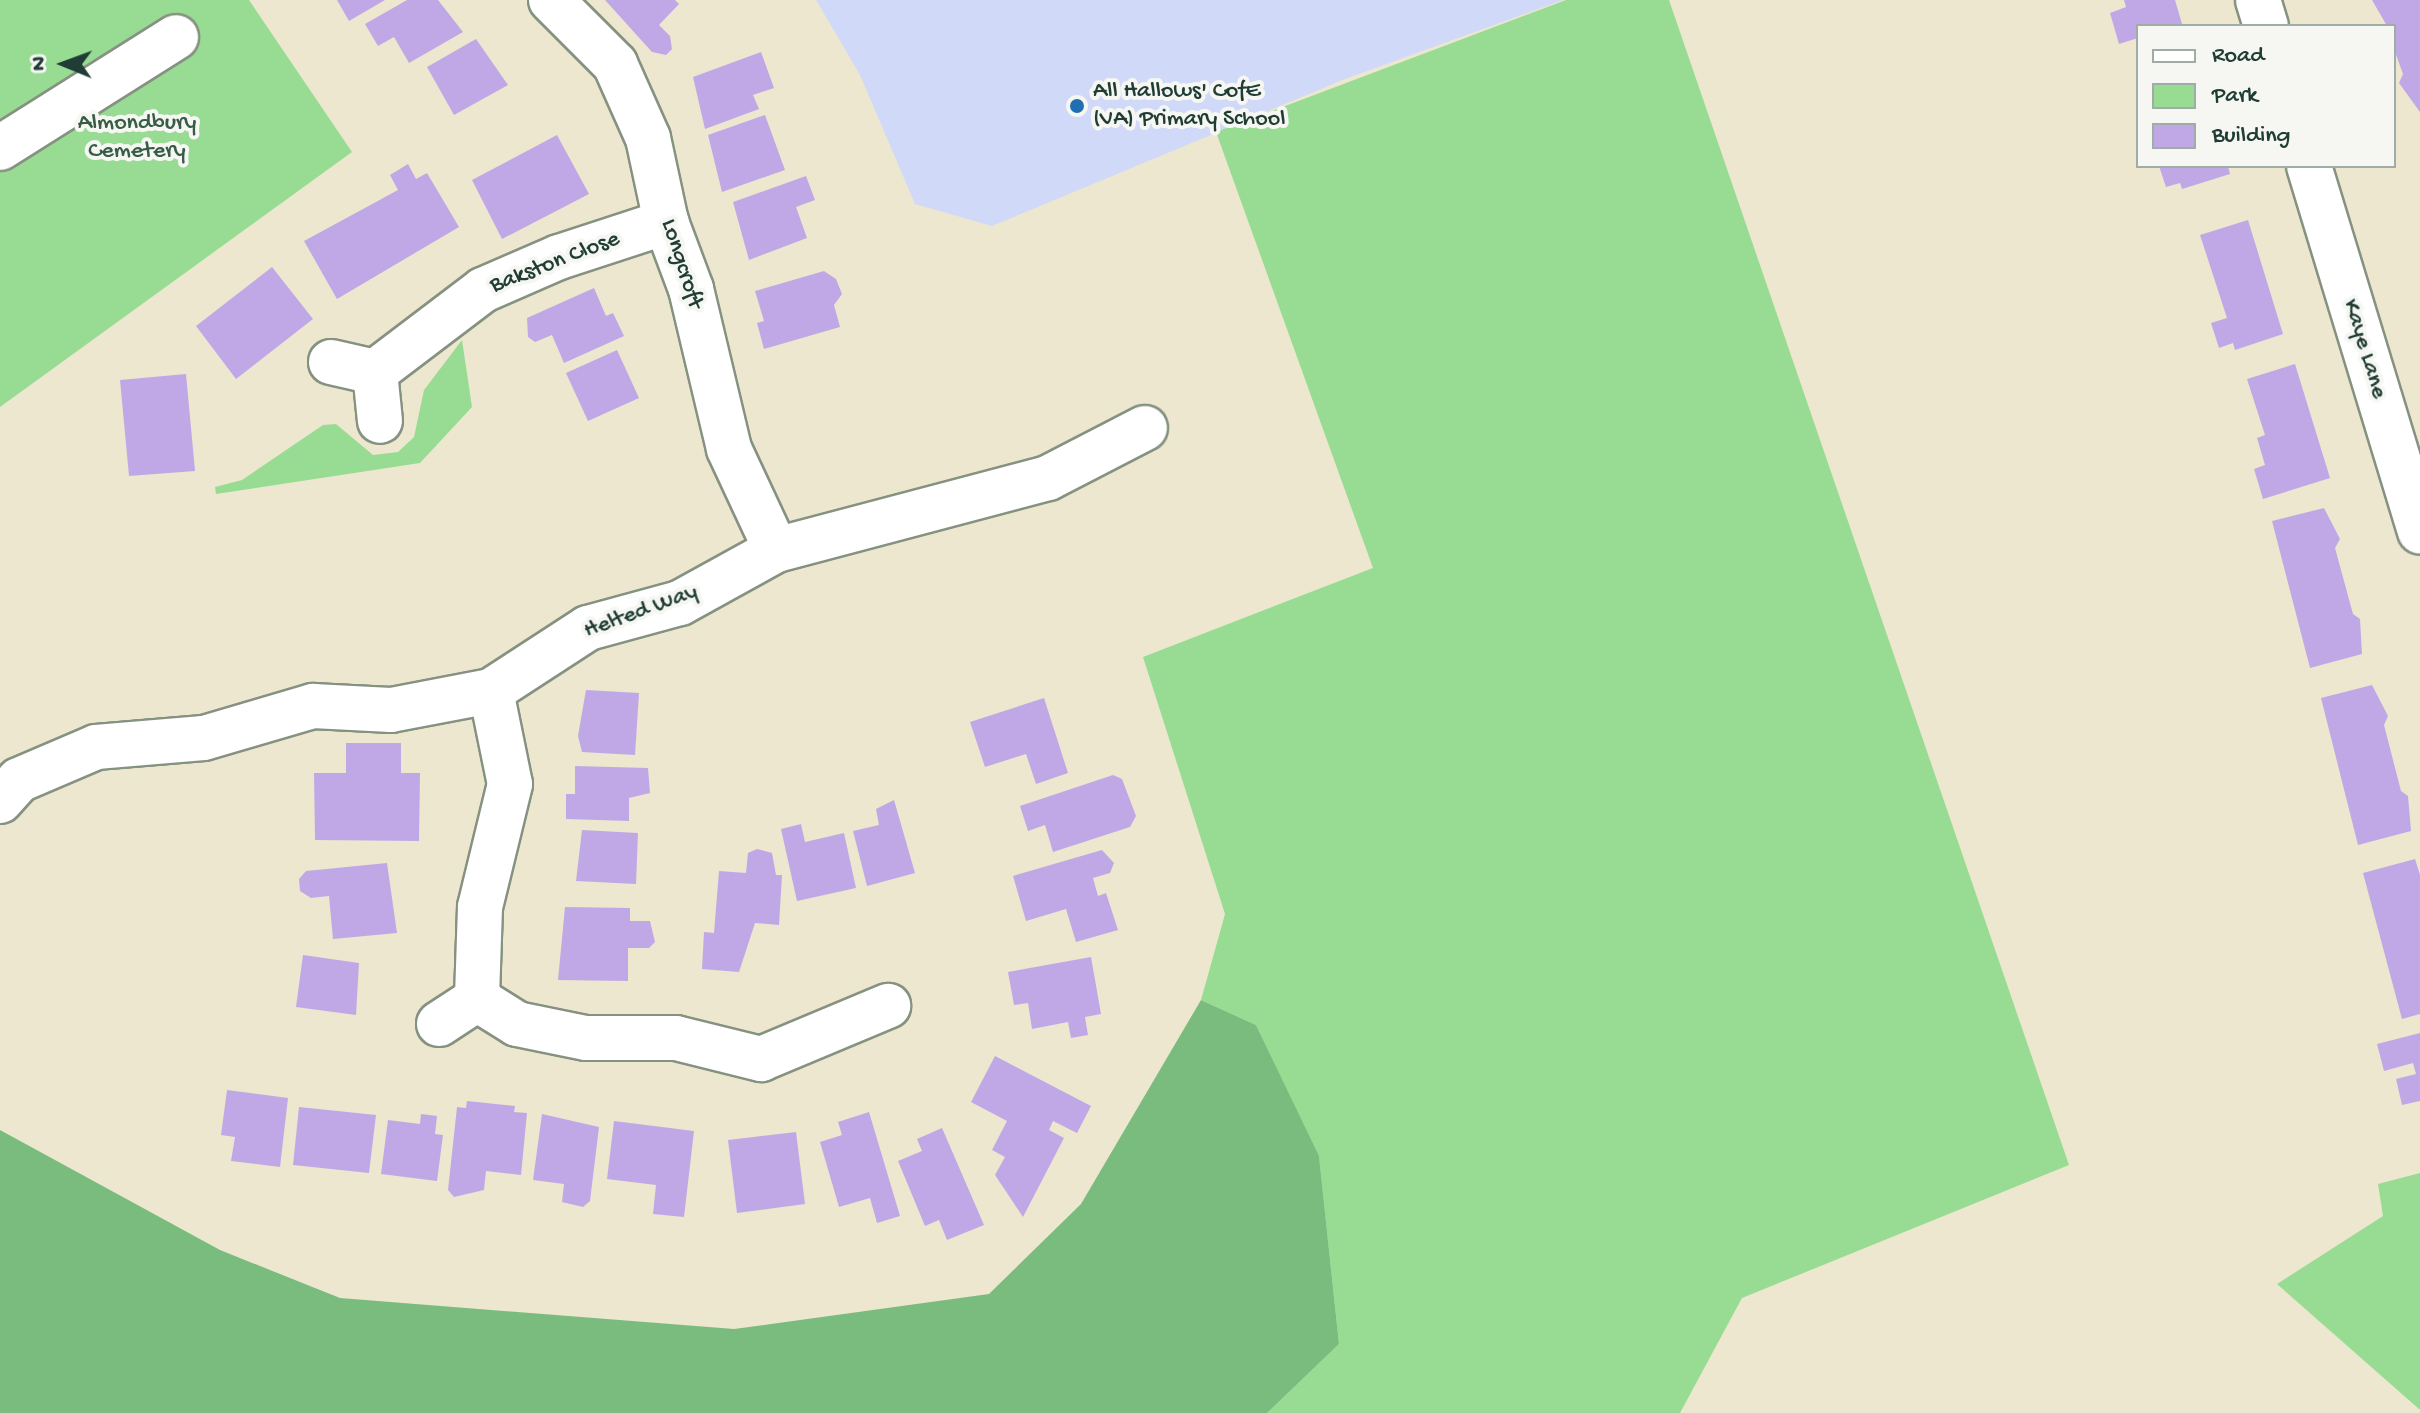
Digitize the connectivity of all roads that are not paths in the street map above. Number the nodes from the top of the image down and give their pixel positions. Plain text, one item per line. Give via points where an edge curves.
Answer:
1 (551, 0) edge
2 (2258, 0) edge
3 (2265, 24) edge
4 (176, 37) dead end
5 (0, 148) edge
6 (2310, 168) edge
7 (666, 222) junction
8 (331, 362) dead end
9 (375, 372) junction
10 (380, 421) dead end
11 (1145, 428) dead end
12 (2420, 532) edge
13 (776, 550) junction
14 (491, 691) junction
15 (0, 801) edge
16 (477, 999) junction
17 (888, 1006) dead end
18 (439, 1024) dead end

1 - 7 street, Longcroft via 615,64 648,138
2 - 3 street
4 - 5 street
6 - 12 street, Kaye Lane
7 - 9 street, Bakston Close via 559,257 483,290
7 - 13 street, Longcroft via 691,289 729,449
8 - 9 street
9 - 10 street
11 - 13 street, Helted Way via 1048,478
13 - 14 street, Helted Way via 680,603 588,628
14 - 15 street, Helted Way via 391,710 313,706 204,738 96,747 19,780
14 - 16 street via 510,784 480,907
16 - 17 street via 517,1024 586,1038 676,1038 761,1059
16 - 18 street

